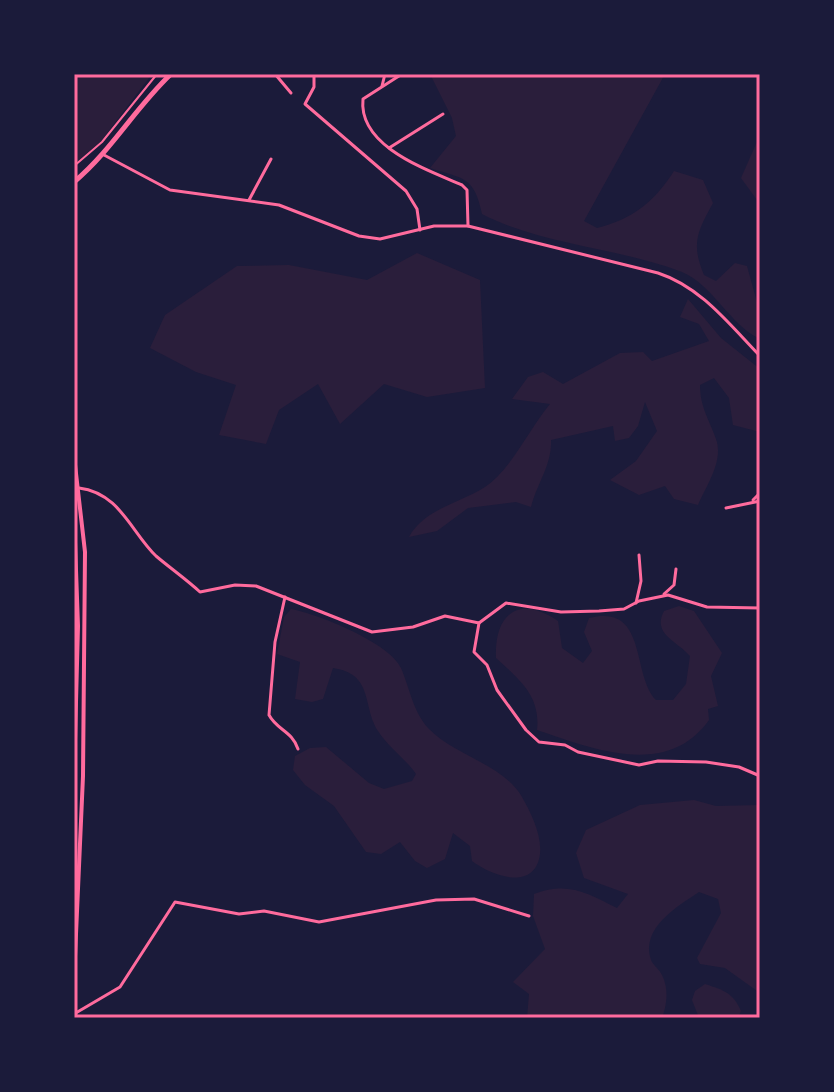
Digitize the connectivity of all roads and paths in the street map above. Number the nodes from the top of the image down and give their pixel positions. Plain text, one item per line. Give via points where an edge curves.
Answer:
1 (157, 74) edge
2 (171, 74) edge
3 (275, 74) edge
4 (314, 74) edge
5 (385, 74) edge
6 (402, 74) edge
7 (382, 87) junction
8 (291, 93) dead end
9 (443, 114) dead end
10 (389, 148) junction
11 (104, 155) junction
12 (271, 159) dead end
13 (74, 166) edge
14 (74, 182) edge
15 (249, 200) junction
16 (468, 226) junction
17 (420, 230) junction
18 (760, 356) edge
19 (74, 456) edge
20 (76, 488) edge
21 (760, 493) edge
22 (753, 500) junction
23 (760, 501) edge
24 (726, 508) dead end
25 (74, 514) edge
26 (75, 525) edge
27 (639, 555) dead end
28 (676, 569) dead end
29 (661, 596) junction
30 (285, 597) junction
31 (636, 603) junction
32 (760, 608) edge
33 (479, 623) junction
34 (76, 626) edge
35 (74, 744) edge
36 (83, 744) junction
37 (298, 749) dead end
38 (760, 776) edge
39 (74, 778) edge
40 (529, 916) dead end
41 (74, 979) edge
42 (74, 1014) edge

1 - 13 path via 102,142
2 - 11 main road via 140,105
3 - 8 street
4 - 17 street via 305,104 406,191 417,209
5 - 7 street
6 - 7 street
7 - 10 street via 363,99 361,115
9 - 10 street
10 - 16 street via 462,185 467,190
11 - 14 main road
11 - 15 street via 170,190
12 - 15 street
15 - 17 street via 279,205 371,238
16 - 17 street
16 - 18 street via 681,280
19 - 20 street
20 - 30 street via 92,489 112,503 155,554 200,592 256,586
20 - 36 street via 85,552
21 - 22 street
22 - 23 street
22 - 24 street
25 - 26 street
26 - 34 street
27 - 31 street
28 - 29 street via 674,585
29 - 31 street
29 - 32 street via 707,607
30 - 33 street via 372,632 445,616
30 - 37 street via 269,715
31 - 33 street via 624,609 561,612 506,603
33 - 38 street via 474,652 539,742 639,765 706,762
34 - 35 street
35 - 36 street
35 - 39 street
36 - 41 street
40 - 42 street via 474,899 436,900 319,922 175,902 120,987

